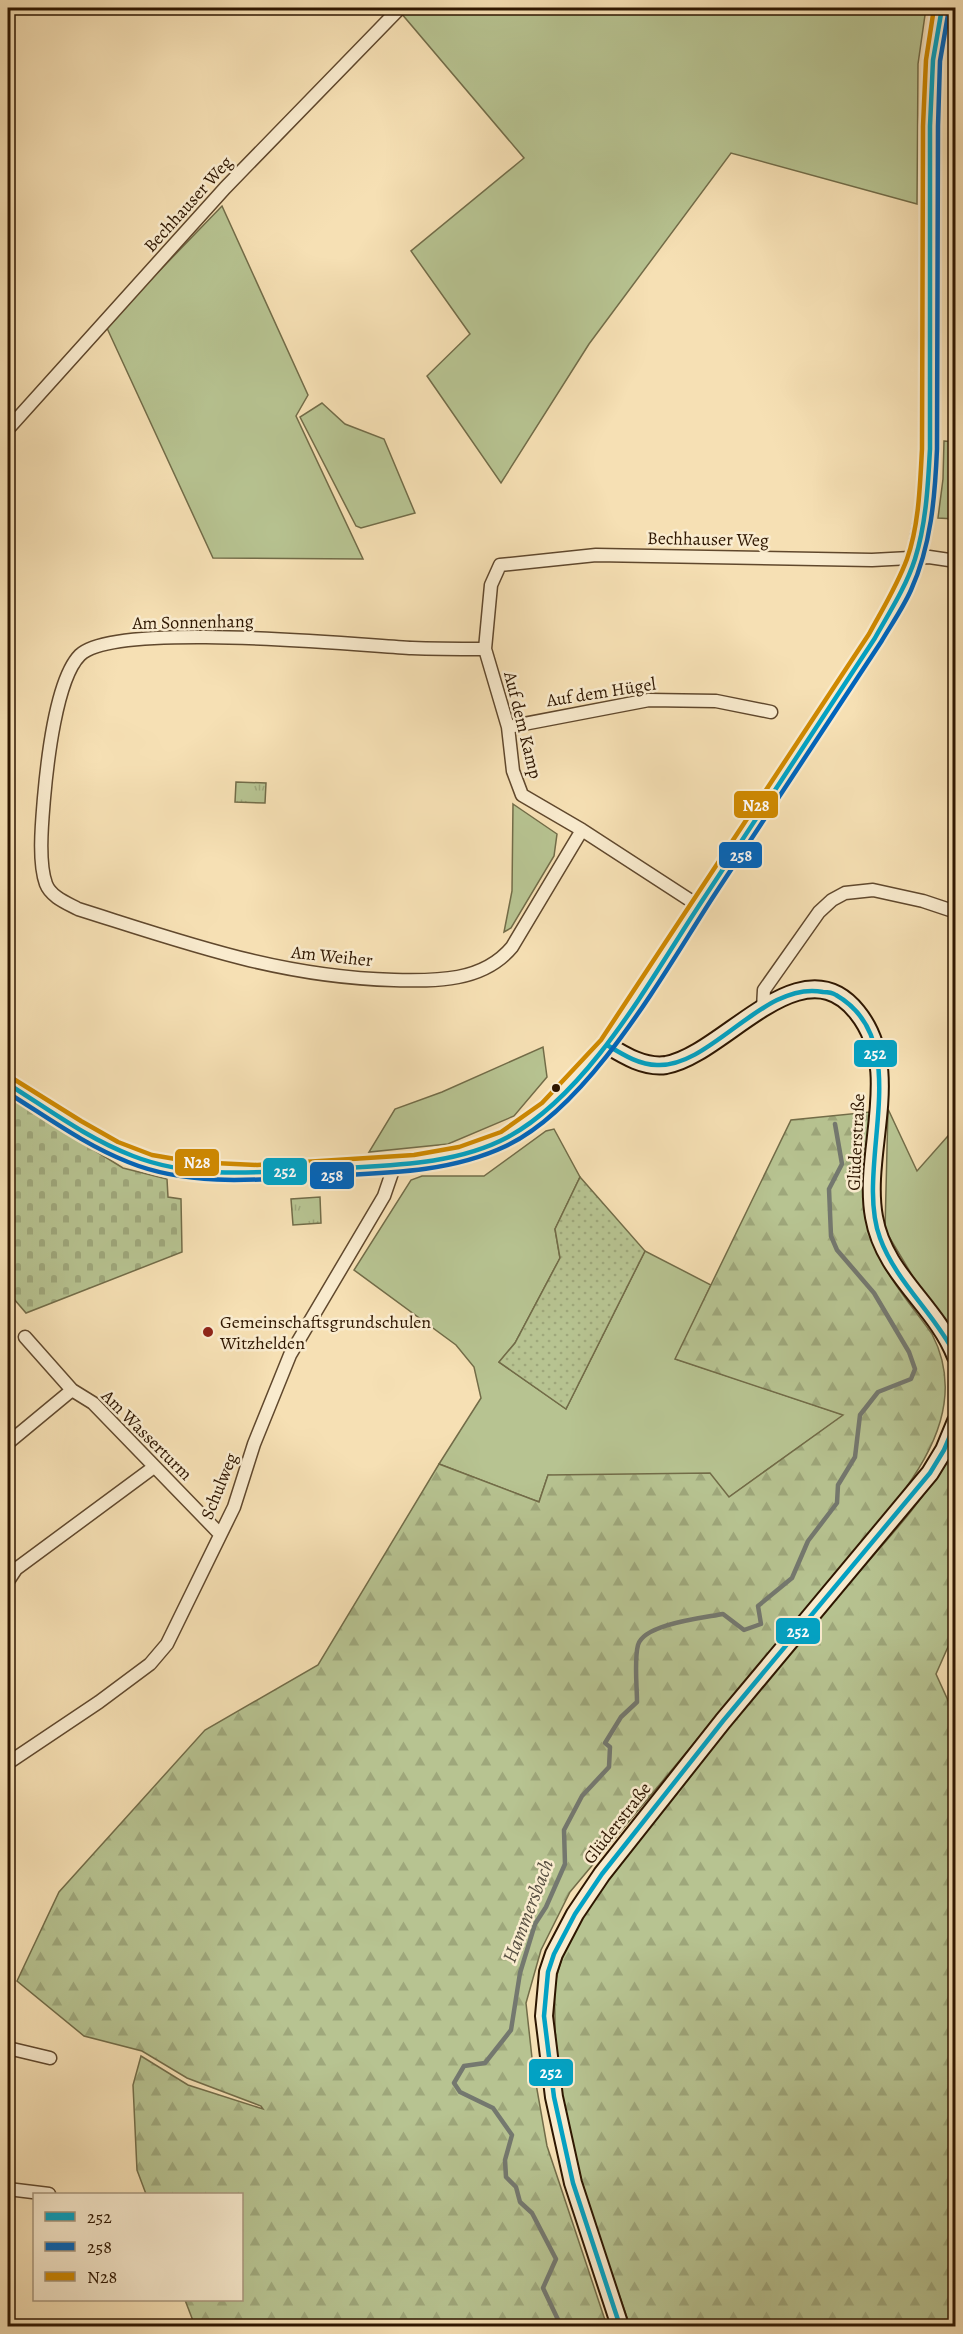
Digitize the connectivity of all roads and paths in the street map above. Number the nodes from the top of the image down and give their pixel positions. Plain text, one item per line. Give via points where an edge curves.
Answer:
1 (400, 8) edge
2 (942, 8) edge
3 (8, 429) edge
4 (915, 559) junction
5 (956, 561) edge
6 (500, 565) joint
7 (485, 649) junction
8 (771, 712) dead end
9 (508, 727) junction
10 (582, 830) junction
11 (42, 859) joint
12 (699, 906) junction
13 (956, 912) edge
14 (763, 1008) junction
15 (607, 1045) junction
16 (8, 1084) edge
17 (395, 1164) junction
18 (25, 1337) dead end
19 (956, 1357) edge
20 (72, 1390) junction
21 (956, 1421) edge
22 (8, 1443) edge
23 (154, 1467) junction
24 (219, 1533) junction
25 (8, 1581) edge
26 (8, 1763) edge
27 (8, 2048) edge
28 (50, 2058) dead end
29 (8, 2189) edge
30 (41, 2193) edge
31 (620, 2326) edge

1 - 3 street, Bechhauser Weg via 225,188
2 - 4 main road via 933,60 930,126 929,476
4 - 5 street, Bechhauser Weg
4 - 6 street, Bechhauser Weg via 596,555
4 - 12 main road via 875,638
6 - 7 street, Auf dem Kamp via 491,585
7 - 9 street, Auf dem Kamp
7 - 11 street, Am Sonnenhang via 175,637 89,647 67,676 58,709 47,766
8 - 9 street, Auf dem Hügel via 716,701 649,700
9 - 10 street, Auf dem Kamp via 513,771 522,795
10 - 11 street, Am Weiher via 504,957 469,975 429,980 340,978 206,950 78,909 59,899 46,886
10 - 12 street, Auf dem Kamp
12 - 15 main road
13 - 14 street via 923,900 873,890 845,893 819,912 764,990
14 - 15 main road, Glüderstraße via 690,1056 664,1065 625,1056
14 - 19 main road, Glüderstraße via 796,992 820,990 843,999 864,1022 878,1065 872,1195 876,1229 891,1263
15 - 17 main road via 560,1097 525,1127 484,1147
16 - 17 main road via 122,1151 149,1162 183,1169 274,1171
17 - 24 street, Schulweg via 384,1196 290,1355 254,1444 234,1507
18 - 20 street, Am Wasserturm
20 - 22 street
20 - 23 street, Am Wasserturm via 93,1403
21 - 31 main road, Glüderstraße via 930,1473 723,1720 609,1865 575,1914 554,1954 548,1972 544,2016 553,2088 573,2183
23 - 24 street, Am Wasserturm
23 - 25 street via 16,1569
24 - 26 street, Schulweg via 167,1644 150,1664
27 - 28 street
29 - 30 street

